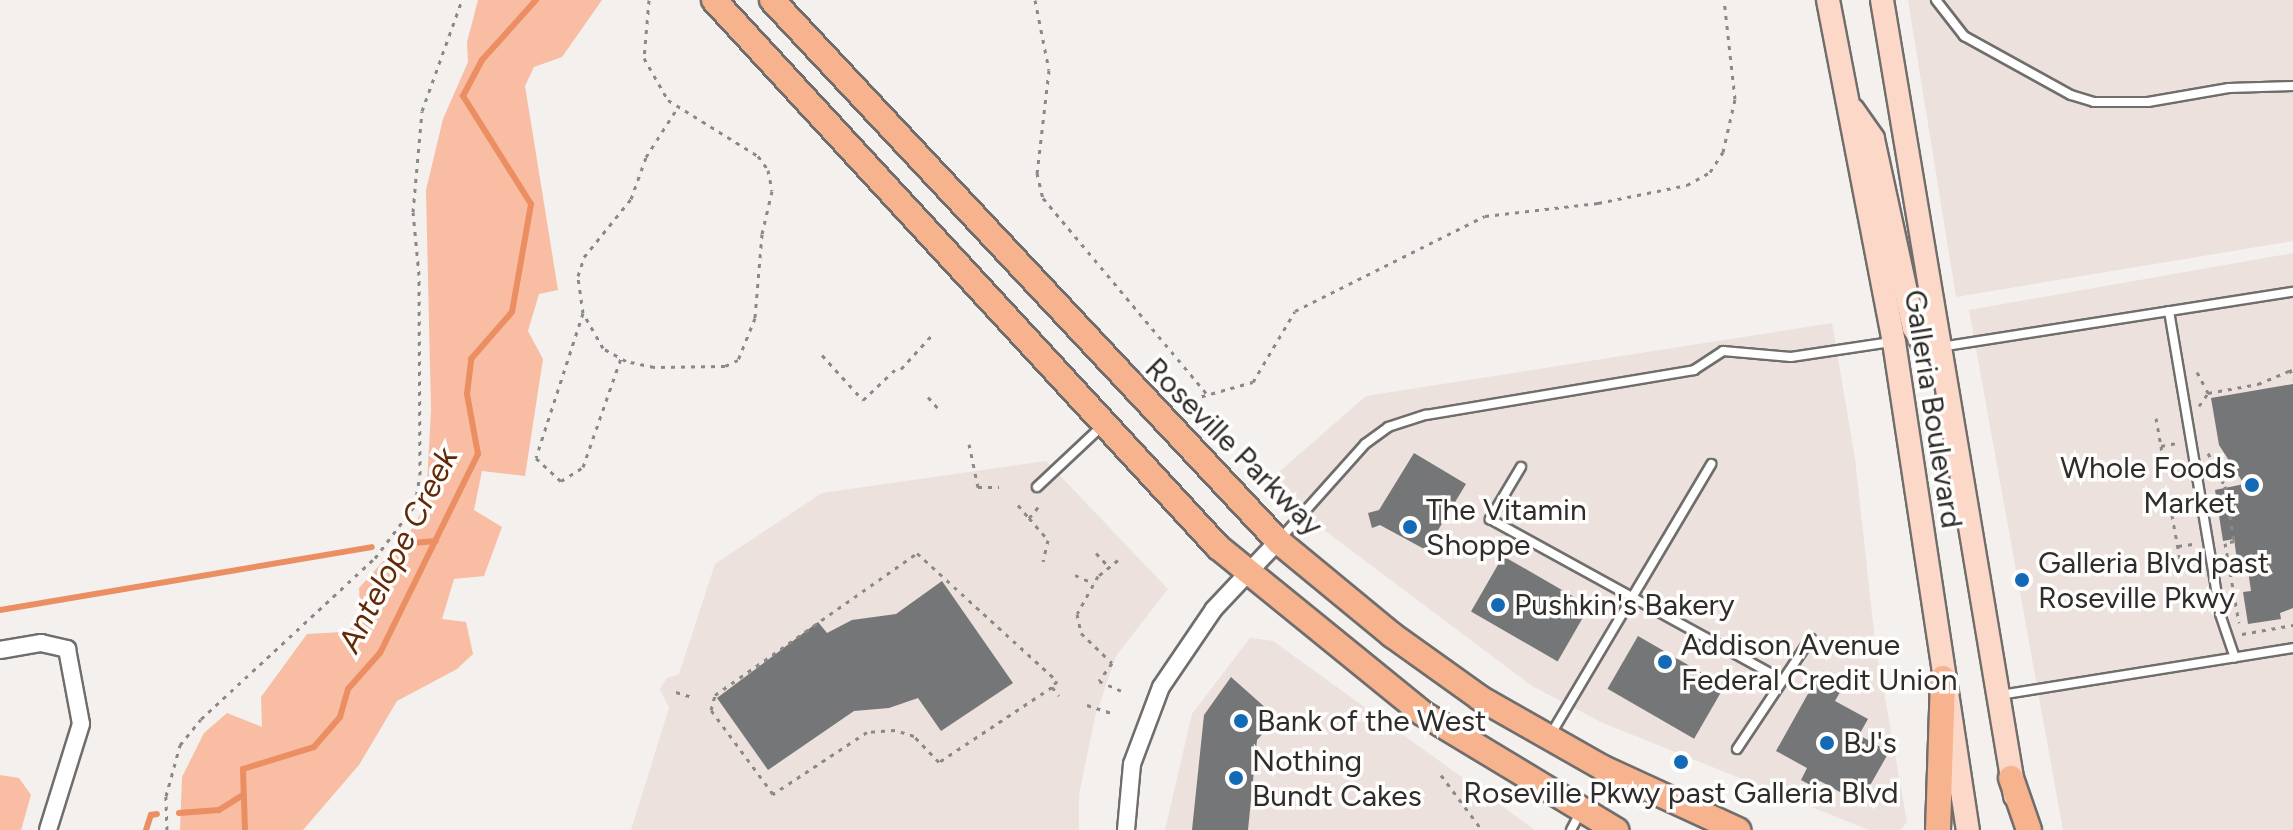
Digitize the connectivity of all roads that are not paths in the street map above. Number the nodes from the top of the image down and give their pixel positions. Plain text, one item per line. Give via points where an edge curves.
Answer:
1 (714, 0) edge
2 (772, 0) edge
3 (1828, 0) edge
4 (1882, 0) edge
5 (1936, 0) edge
6 (2293, 86) edge
7 (1848, 102) junction
8 (2293, 292) edge
9 (2169, 311) junction
10 (1894, 342) junction
11 (1939, 347) junction
12 (1103, 425) junction
13 (1711, 464) dead end
14 (1521, 467) dead end
15 (1037, 487) dead end
16 (1278, 541) junction
17 (1247, 573) junction
18 (1632, 599) junction
19 (1811, 638) dead end
20 (0, 650) edge
21 (2292, 652) edge
22 (2235, 658) junction
23 (1943, 678) junction
24 (1783, 680) junction
25 (1999, 696) junction
26 (1548, 738) junction
27 (1737, 749) dead end
28 (2011, 778) junction
29 (1576, 821) edge
30 (48, 830) edge
31 (1126, 830) edge
32 (1616, 830) edge
33 (1738, 830) edge
34 (1938, 830) edge
35 (1968, 830) edge
36 (2020, 830) edge
37 (2029, 830) edge

1 - 12 main road
2 - 16 main road, Roseville Parkway
3 - 7 main road, Galleria Boulevard
4 - 11 main road, Galleria Boulevard
5 - 6 lane via 1964,36 2071,95 2094,102 2148,102 2229,88
7 - 10 main road, Galleria Boulevard
7 - 11 main road via 1873,139 1914,328 1922,342
8 - 9 lane
9 - 11 lane
9 - 22 lane via 2220,614
10 - 16 lane via 1791,357 1723,351 1694,370 1426,415 1388,427 1365,444
10 - 23 main road, Galleria Boulevard
11 - 25 main road, Galleria Boulevard
12 - 15 lane
12 - 17 main road
13 - 18 lane
14 - 18 lane via 1490,519
16 - 17 street
16 - 26 main road, Roseville Parkway via 1439,671
17 - 29 main road via 1422,713
17 - 31 street via 1214,609 1161,687 1132,764
18 - 24 lane
18 - 26 lane
19 - 24 lane
20 - 30 street via 41,643 67,649 81,724
21 - 22 lane
22 - 25 lane
23 - 34 main road
23 - 35 main road, Galleria Boulevard
24 - 27 lane
25 - 28 main road, Galleria Boulevard
26 - 33 main road, Roseville Parkway
28 - 36 main road, Galleria Boulevard
28 - 37 main road
29 - 32 main road

